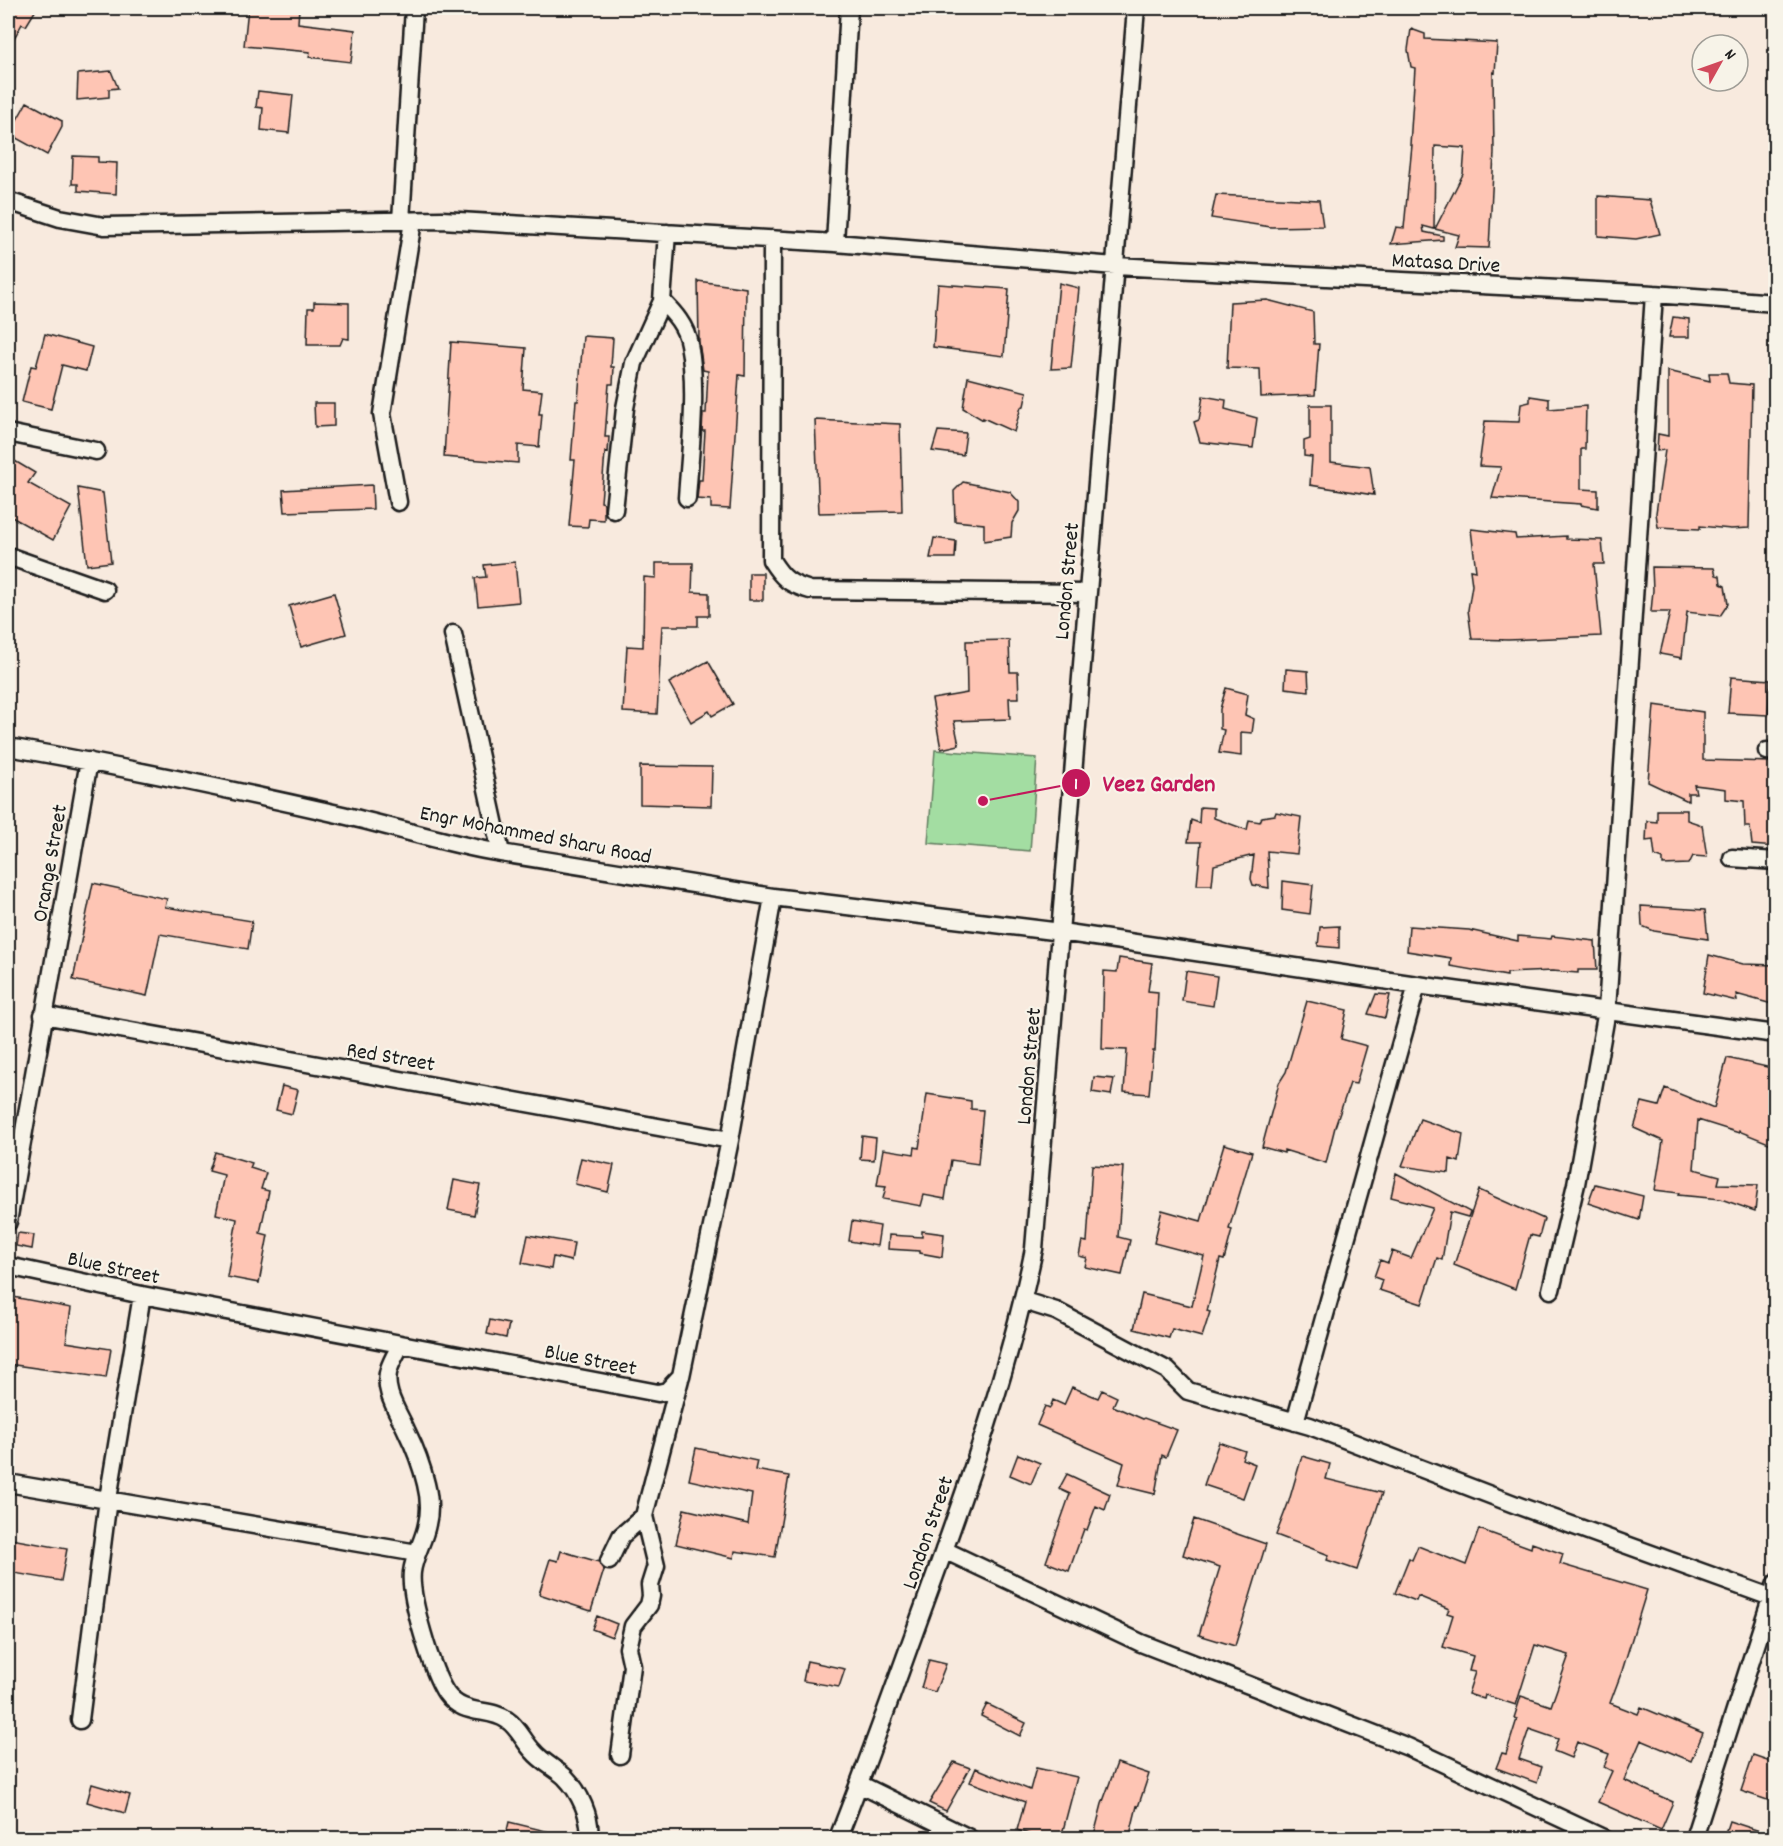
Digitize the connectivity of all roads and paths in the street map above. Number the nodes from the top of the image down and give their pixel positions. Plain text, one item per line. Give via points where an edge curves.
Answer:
1 (414, 8) edge
2 (849, 8) edge
3 (1136, 8) edge
4 (8, 201) edge
5 (407, 221) junction
6 (667, 233) junction
7 (772, 239) junction
8 (835, 243) junction
9 (1115, 266) junction
10 (1654, 294) junction
11 (662, 301) junction
12 (1776, 303) edge
13 (8, 433) edge
14 (96, 451) dead end
15 (687, 498) dead end
16 (399, 502) dead end
17 (614, 510) dead end
18 (8, 556) edge
19 (105, 590) dead end
20 (1087, 593) junction
21 (453, 634) dead end
22 (8, 747) edge
23 (89, 761) junction
24 (501, 853) junction
25 (1732, 858) dead end
26 (1776, 861) edge
27 (773, 897) junction
28 (1060, 932) junction
29 (1417, 985) junction
30 (1607, 1010) junction
31 (43, 1015) junction
32 (1776, 1034) edge
33 (730, 1140) junction
34 (8, 1222) edge
35 (8, 1266) edge
36 (1551, 1290) dead end
37 (142, 1295) junction
38 (1024, 1301) junction
39 (401, 1344) junction
40 (681, 1376) junction
41 (1295, 1422) junction
42 (8, 1482) edge
43 (108, 1499) junction
44 (644, 1516) junction
45 (944, 1550) junction
46 (417, 1553) junction
47 (609, 1561) dead end
48 (1774, 1593) edge
49 (80, 1720) dead end
50 (620, 1755) dead end
51 (859, 1784) junction
52 (589, 1839) edge
53 (838, 1839) edge
54 (969, 1839) edge
55 (1603, 1839) edge
56 (1694, 1839) edge

1 - 5 street
2 - 8 street
3 - 9 street, London Street
4 - 5 street, Matasa Drive via 60,218 104,226
5 - 6 street, Matasa Drive
5 - 16 street via 382,414
6 - 7 street, Matasa Drive
6 - 11 street
7 - 8 street, Matasa Drive
7 - 20 street via 771,560 779,574 792,585 810,590
8 - 9 street, Matasa Drive
9 - 10 street, Matasa Drive
9 - 20 street, London Street
10 - 12 street, Matasa Drive
10 - 30 street
11 - 15 street via 679,319 689,342 692,418
11 - 17 street via 634,363
13 - 14 street
18 - 19 street
20 - 28 street, London Street
21 - 24 street
22 - 23 street, Engr Mohammed Sharu Road
23 - 24 street, Engr Mohammed Sharu Road
23 - 31 street, Orange Street
24 - 27 street, Engr Mohammed Sharu Road
25 - 26 street
27 - 28 street, Engr Mohammed Sharu Road
27 - 33 street
28 - 29 street, Engr Mohammed Sharu Road
28 - 38 street, London Street via 1034,1249
29 - 30 street, Engr Mohammed Sharu Road
29 - 41 street
30 - 32 street, Engr Mohammed Sharu Road
30 - 36 street via 1576,1184
31 - 33 street, Red Street
31 - 34 street, Orange Street
33 - 40 street
35 - 37 street, Blue Street
37 - 39 street, Blue Street
37 - 43 street
38 - 41 street via 1056,1311 1167,1370 1188,1391
38 - 45 street, London Street via 1006,1368
39 - 40 street, Blue Street via 658,1393 667,1391
39 - 46 street via 387,1380 426,1483 428,1524
40 - 44 street
41 - 48 street via 1519,1506
42 - 43 street
43 - 46 street
43 - 49 street
44 - 47 street via 621,1536
44 - 50 street via 656,1566 650,1601 633,1626 628,1648 632,1666
45 - 51 street, London Street
45 - 55 street via 1141,1643 1408,1747
46 - 52 street via 412,1589 436,1676 448,1695 468,1709 507,1719 533,1751 565,1777 581,1802
48 - 56 street
51 - 53 street, London Street
51 - 54 street

